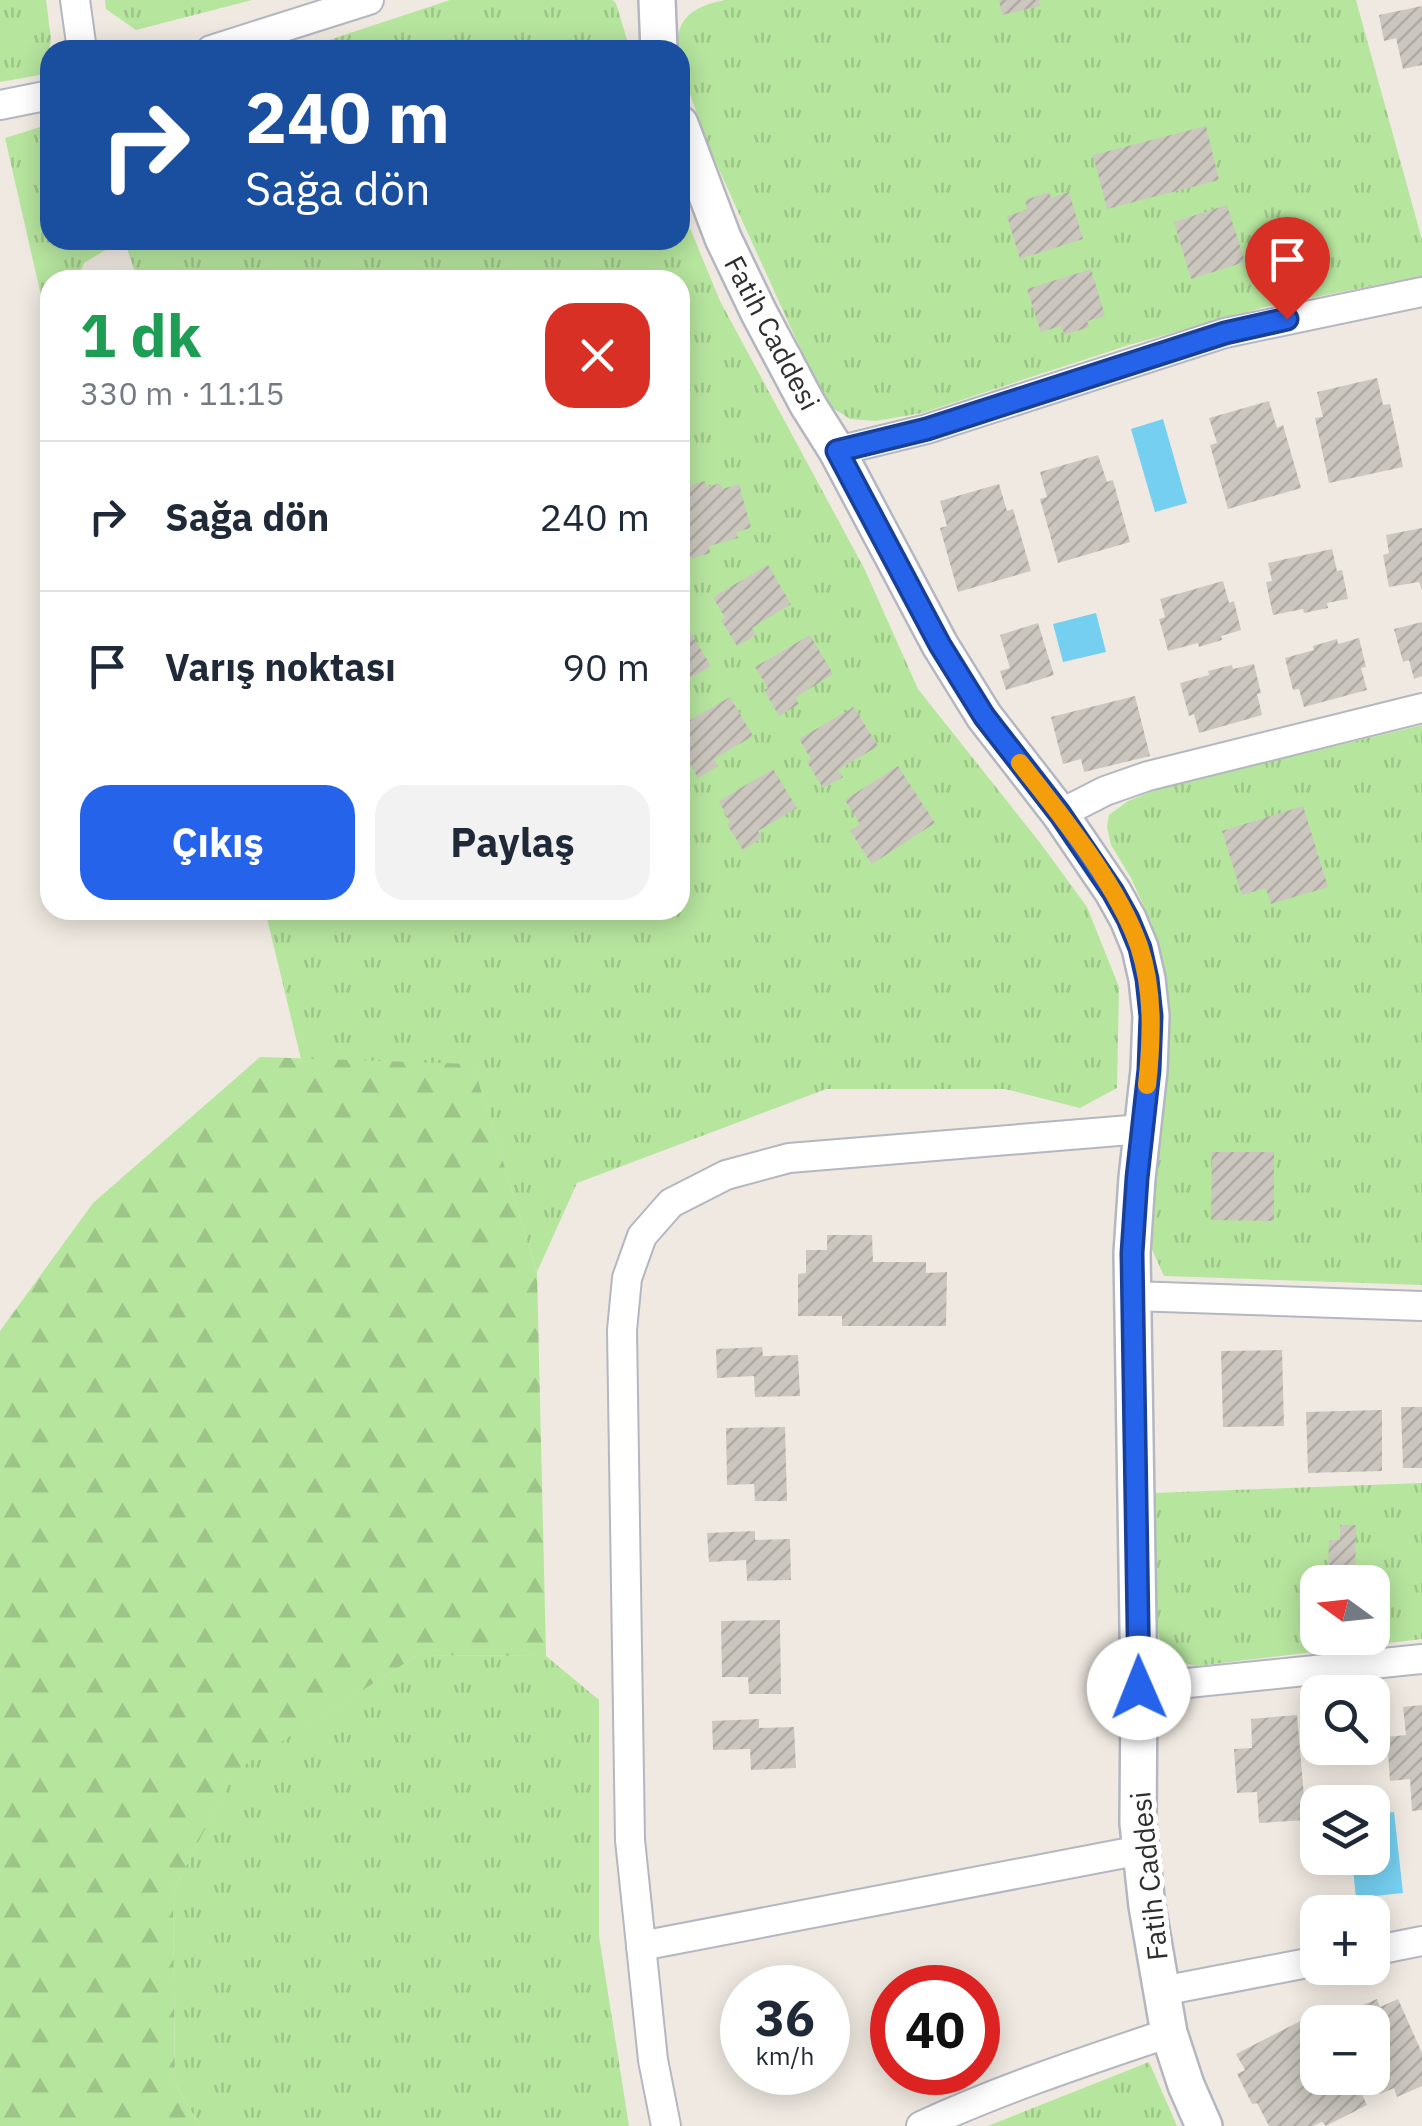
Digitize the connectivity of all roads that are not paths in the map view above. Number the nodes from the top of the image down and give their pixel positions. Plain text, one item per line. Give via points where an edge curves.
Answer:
1 (76, 0) edge
2 (368, 0) edge
3 (657, 0) edge
4 (81, 40) edge
5 (242, 40) edge
6 (659, 40) edge
7 (40, 96) edge
8 (0, 104) edge
9 (690, 151) edge
10 (1422, 292) edge
11 (837, 451) junction
12 (1422, 708) edge
13 (1060, 814) junction
14 (1142, 1129) junction
15 (1132, 1296) junction
16 (1422, 1306) edge
17 (1422, 1659) edge
18 (1139, 1688) junction
19 (1140, 1850) junction
20 (1422, 1941) edge
21 (641, 1946) junction
22 (1390, 1947) edge
23 (1300, 1964) edge
24 (1162, 1991) junction
25 (1169, 2033) junction
26 (666, 2126) edge
27 (921, 2126) edge
28 (1204, 2126) edge

1 - 4 street
2 - 5 street
3 - 6 street
7 - 8 street
9 - 11 street, Fatih Caddesi via 722,238
10 - 11 street via 1225,333 927,429
11 - 13 street, Fatih Caddesi via 940,645 984,716
12 - 13 street via 1148,776
13 - 14 street, Fatih Caddesi via 1113,892 1140,948 1151,1016
14 - 15 street, Fatih Caddesi
14 - 21 street via 790,1158 726,1175 671,1203 642,1236 627,1278 622,1330 630,1840
15 - 16 street
15 - 18 street, Fatih Caddesi
17 - 18 street
18 - 19 street, Fatih Caddesi
19 - 21 street
19 - 24 street, Fatih Caddesi
20 - 22 street
21 - 26 street
23 - 24 street
24 - 25 street, Fatih Caddesi
25 - 27 street
25 - 28 street, Fatih Caddesi

